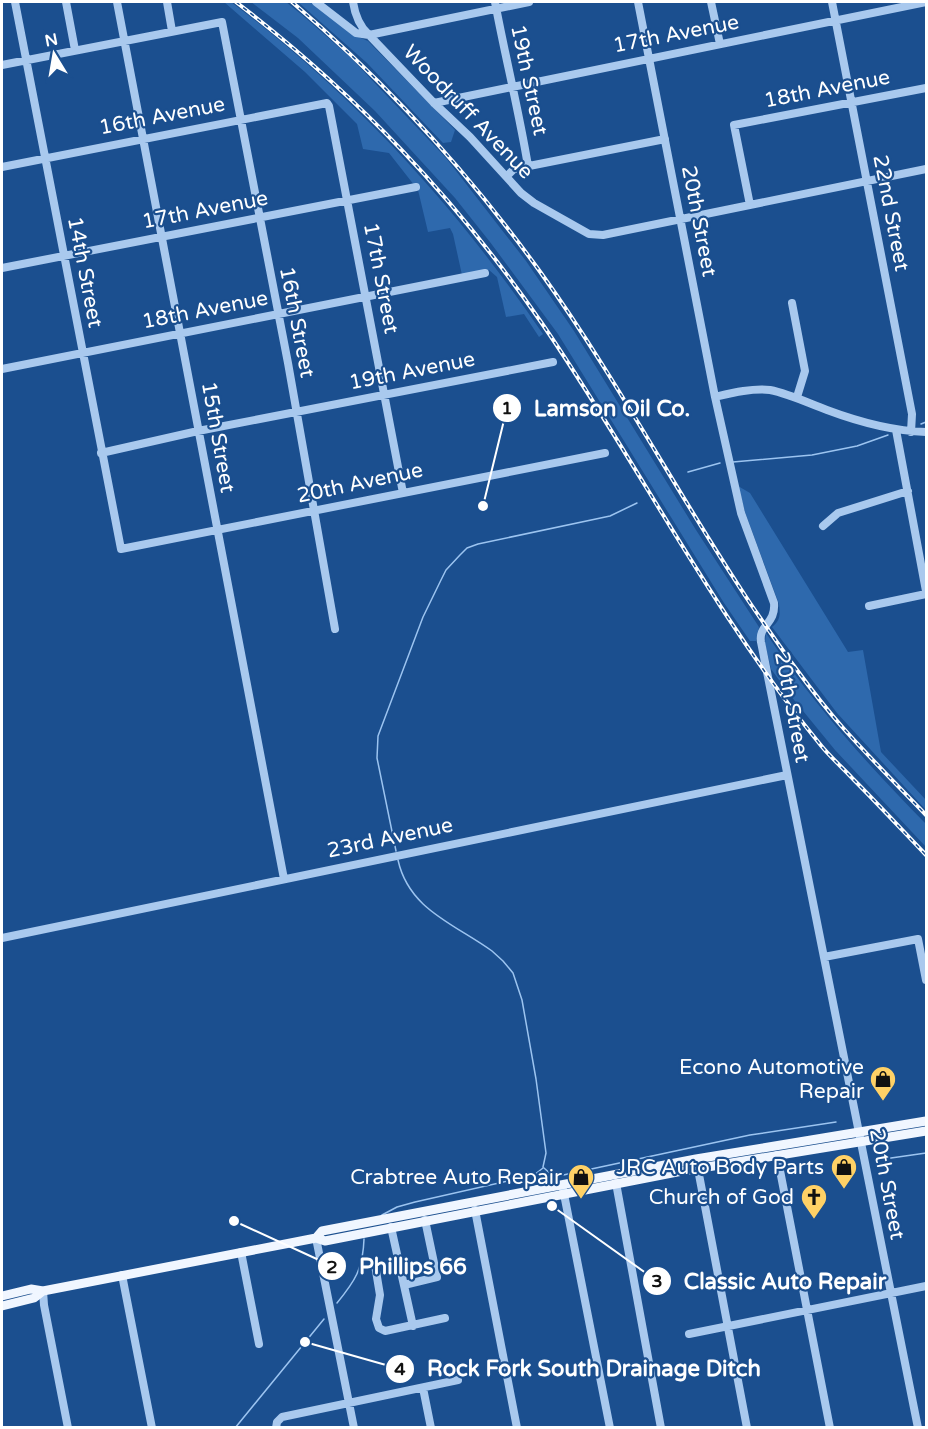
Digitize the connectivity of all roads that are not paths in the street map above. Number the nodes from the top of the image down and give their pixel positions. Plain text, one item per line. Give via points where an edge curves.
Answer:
1 (15, 2) edge
2 (66, 2) edge
3 (117, 2) edge
4 (166, 2) edge
5 (316, 2) edge
6 (353, 2) edge
7 (529, 2) edge
8 (638, 2) edge
9 (711, 2) edge
10 (832, 2) edge
11 (926, 2) edge
12 (495, 5) edge
13 (836, 20) junction
14 (172, 31) junction
15 (369, 35) junction
16 (124, 40) junction
17 (720, 44) junction
18 (75, 50) junction
19 (649, 58) junction
20 (26, 60) junction
21 (2, 64) edge
22 (511, 86) junction
23 (927, 88) edge
24 (434, 103) junction
25 (851, 103) junction
26 (329, 106) joint
27 (242, 119) junction
28 (142, 138) junction
29 (665, 139) junction
30 (45, 158) junction
31 (528, 166) junction
32 (2, 167) edge
33 (927, 169) edge
34 (507, 176) junction
35 (866, 181) junction
36 (416, 187) dead end
37 (347, 200) junction
38 (750, 205) junction
39 (260, 218) junction
40 (681, 220) junction
41 (161, 237) junction
42 (63, 256) junction
43 (2, 268) edge
44 (485, 273) dead end
45 (366, 297) junction
46 (792, 303) dead end
47 (277, 314) junction
48 (181, 333) junction
49 (81, 353) junction
50 (553, 362) dead end
51 (2, 369) edge
52 (384, 395) junction
53 (715, 397) junction
54 (797, 397) junction
55 (296, 412) junction
56 (897, 430) junction
57 (198, 431) junction
58 (912, 432) junction
59 (927, 432) edge
60 (101, 453) junction
61 (606, 453) dead end
62 (908, 491) junction
63 (403, 493) junction
64 (315, 511) junction
65 (823, 526) dead end
66 (217, 531) junction
67 (121, 549) joint
68 (927, 592) edge
69 (869, 606) dead end
70 (335, 629) dead end
71 (787, 775) junction
72 (284, 879) junction
73 (2, 938) edge
74 (824, 957) junction
75 (927, 980) edge
76 (927, 1122) edge
77 (858, 1131) junction
78 (927, 1131) edge
79 (860, 1143) junction
80 (777, 1155) junction
81 (697, 1164) junction
82 (616, 1183) junction
83 (563, 1189) junction
84 (475, 1210) junction
85 (425, 1220) junction
86 (391, 1227) junction
87 (316, 1238) junction
88 (241, 1252) junction
89 (375, 1265) dead end
90 (122, 1275) junction
91 (404, 1285) junction
92 (927, 1286) edge
93 (43, 1292) junction
94 (890, 1294) junction
95 (2, 1296) edge
96 (2, 1306) edge
97 (807, 1310) junction
98 (445, 1318) dead end
99 (413, 1326) junction
100 (727, 1326) junction
101 (689, 1334) dead end
102 (259, 1344) dead end
103 (458, 1380) dead end
104 (423, 1388) junction
105 (350, 1404) junction
106 (68, 1428) edge
107 (152, 1428) edge
108 (276, 1428) edge
109 (354, 1428) edge
110 (431, 1428) edge
111 (518, 1428) edge
112 (610, 1428) edge
113 (661, 1428) edge
114 (747, 1428) edge
115 (830, 1428) edge
116 (918, 1428) edge

1 - 20 street, 14th Street
2 - 18 street
3 - 16 street, 15th Street
4 - 14 street
5 - 15 street, Woodruff Avenue via 356,33
6 - 15 street via 358,22
7 - 12 street
8 - 19 street, 20th Street
9 - 17 street
10 - 13 street, 22nd Street
11 - 13 street, 17th Avenue
12 - 15 street
12 - 22 street, 19th Street
13 - 17 street, 17th Avenue
13 - 25 street, 22nd Street
14 - 16 street
14 - 27 street, 16th Street via 222,22
15 - 24 street, Woodruff Avenue
16 - 18 street
16 - 28 street, 15th Street
17 - 19 street, 17th Avenue
18 - 20 street
19 - 22 street, 17th Avenue
19 - 29 street, 20th Street
20 - 21 street
20 - 30 street, 14th Street
22 - 24 street, 17th Avenue
22 - 31 street, 19th Street
23 - 25 street, 18th Avenue
24 - 34 street, Woodruff Avenue
25 - 35 street, 22nd Street
25 - 38 street, 18th Avenue via 734,125
26 - 27 street, 16th Avenue via 324,103
26 - 37 street, 17th Street
27 - 28 street, 16th Avenue
27 - 39 street, 16th Street
28 - 30 street, 16th Avenue
28 - 41 street, 15th Street
29 - 31 street
29 - 40 street, 20th Street
30 - 32 street, 16th Avenue
30 - 42 street, 14th Street
31 - 34 street via 514,169
33 - 35 street
34 - 40 street, Woodruff Avenue via 534,203 589,234 603,235
35 - 38 street
35 - 58 street, 22nd Street via 912,414
36 - 37 street, 17th Avenue
37 - 39 street, 17th Avenue
37 - 45 street, 17th Street
38 - 40 street
39 - 41 street, 17th Avenue
39 - 47 street, 16th Street
40 - 53 street, 20th Street
41 - 42 street, 17th Avenue
41 - 48 street, 15th Street
42 - 43 street, 17th Avenue
42 - 49 street, 14th Street
44 - 45 street, 18th Avenue
45 - 47 street, 18th Avenue
45 - 52 street, 17th Street
46 - 54 street via 806,371
47 - 48 street, 18th Avenue
47 - 55 street, 16th Street
48 - 49 street, 18th Avenue
48 - 57 street, 15th Street
49 - 51 street, 18th Avenue
49 - 60 street, 14th Street
50 - 52 street, 19th Avenue
52 - 55 street, 19th Avenue
52 - 63 street, 17th Street
53 - 54 street via 769,390
53 - 71 street, 20th Street via 741,513 774,603 773,618 760,637
54 - 56 street via 865,423
55 - 57 street, 19th Avenue
55 - 64 street, 16th Street
56 - 58 street
56 - 62 street
57 - 60 street, 19th Avenue
57 - 66 street, 15th Street
58 - 59 street
60 - 67 street, 14th Street
61 - 63 street, 20th Avenue
62 - 65 street via 838,513
62 - 68 street
63 - 64 street, 20th Avenue
64 - 66 street, 20th Avenue
64 - 70 street, 16th Street
66 - 67 street, 20th Avenue
66 - 72 street, 15th Street
68 - 69 street
71 - 72 street, 23rd Avenue
71 - 74 street, 20th Street
72 - 73 street, 23rd Avenue
74 - 75 street via 918,939
74 - 77 street, 20th Street
76 - 77 main road
77 - 79 street, 20th Street
77 - 81 main road
78 - 79 main road
79 - 80 main road
79 - 94 street, 20th Street
80 - 81 main road
80 - 97 street
81 - 82 main road
81 - 83 main road
81 - 100 street
82 - 83 main road
82 - 113 street
83 - 84 main road
83 - 87 main road via 322,1232
83 - 112 street
84 - 85 main road
84 - 111 street
85 - 86 main road
85 - 91 street via 437,1277
86 - 87 main road via 325,1241
86 - 91 street
87 - 88 main road
87 - 105 street
88 - 90 main road
88 - 102 street
89 - 99 street via 380,1295 376,1319 379,1328 386,1331
90 - 93 main road
90 - 107 street
91 - 99 street
92 - 94 street
93 - 95 main road via 31,1289
93 - 96 main road
93 - 106 street
94 - 97 street
94 - 116 street, 20th Street
97 - 100 street
97 - 115 street
98 - 99 street
100 - 101 street
100 - 114 street
103 - 104 street
104 - 105 street
104 - 110 street
105 - 108 street via 282,1417
105 - 109 street

